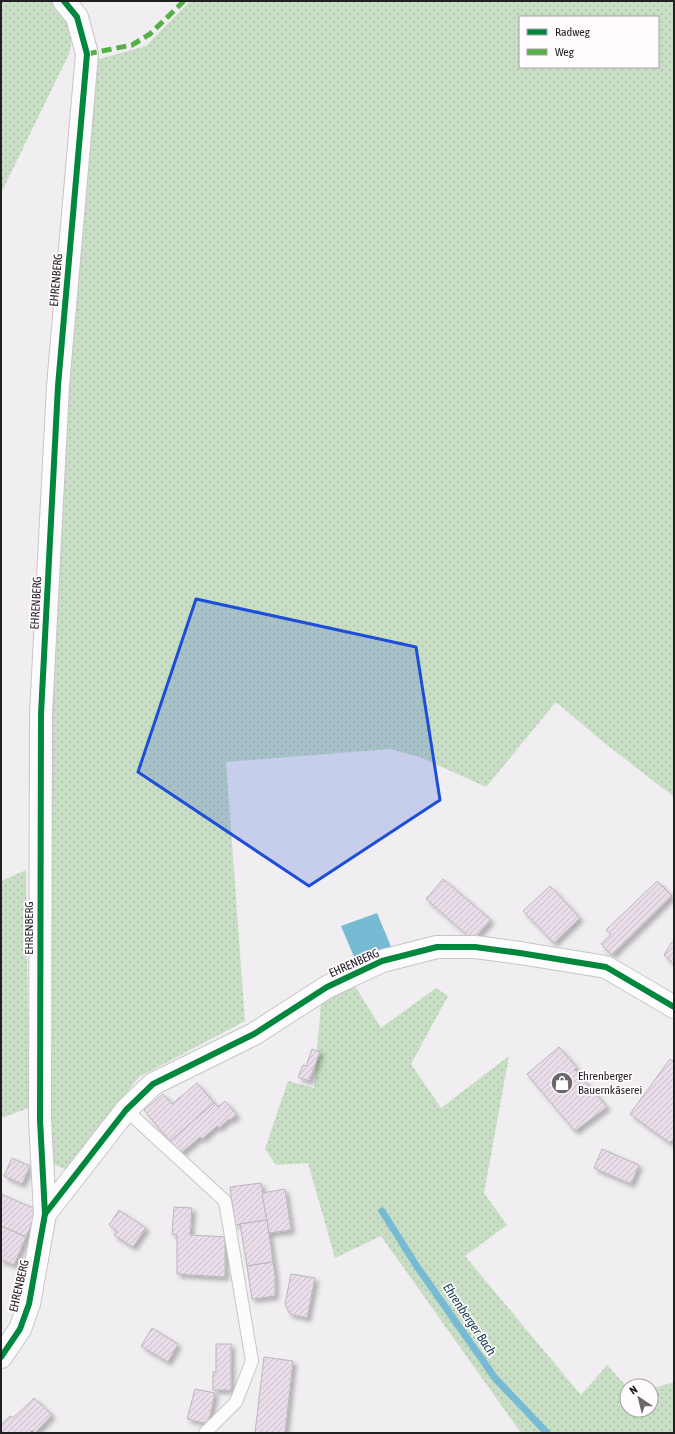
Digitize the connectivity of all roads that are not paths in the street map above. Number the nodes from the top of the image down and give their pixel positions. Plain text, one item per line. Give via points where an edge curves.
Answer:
1 (64, 1) edge
2 (674, 1006) edge
3 (126, 1110) junction
4 (45, 1214) junction
5 (1, 1357) edge
6 (205, 1433) edge

1 - 4 street, EHRENBERG via 77,17 87,54 58,386 40,714 40,1120
2 - 3 street, EHRENBERG via 606,967 475,947 437,947 382,961 328,987 254,1034 153,1084
3 - 4 street, EHRENBERG
3 - 6 lane via 224,1201 252,1361 236,1402
4 - 5 street, EHRENBERG via 29,1304 20,1329

